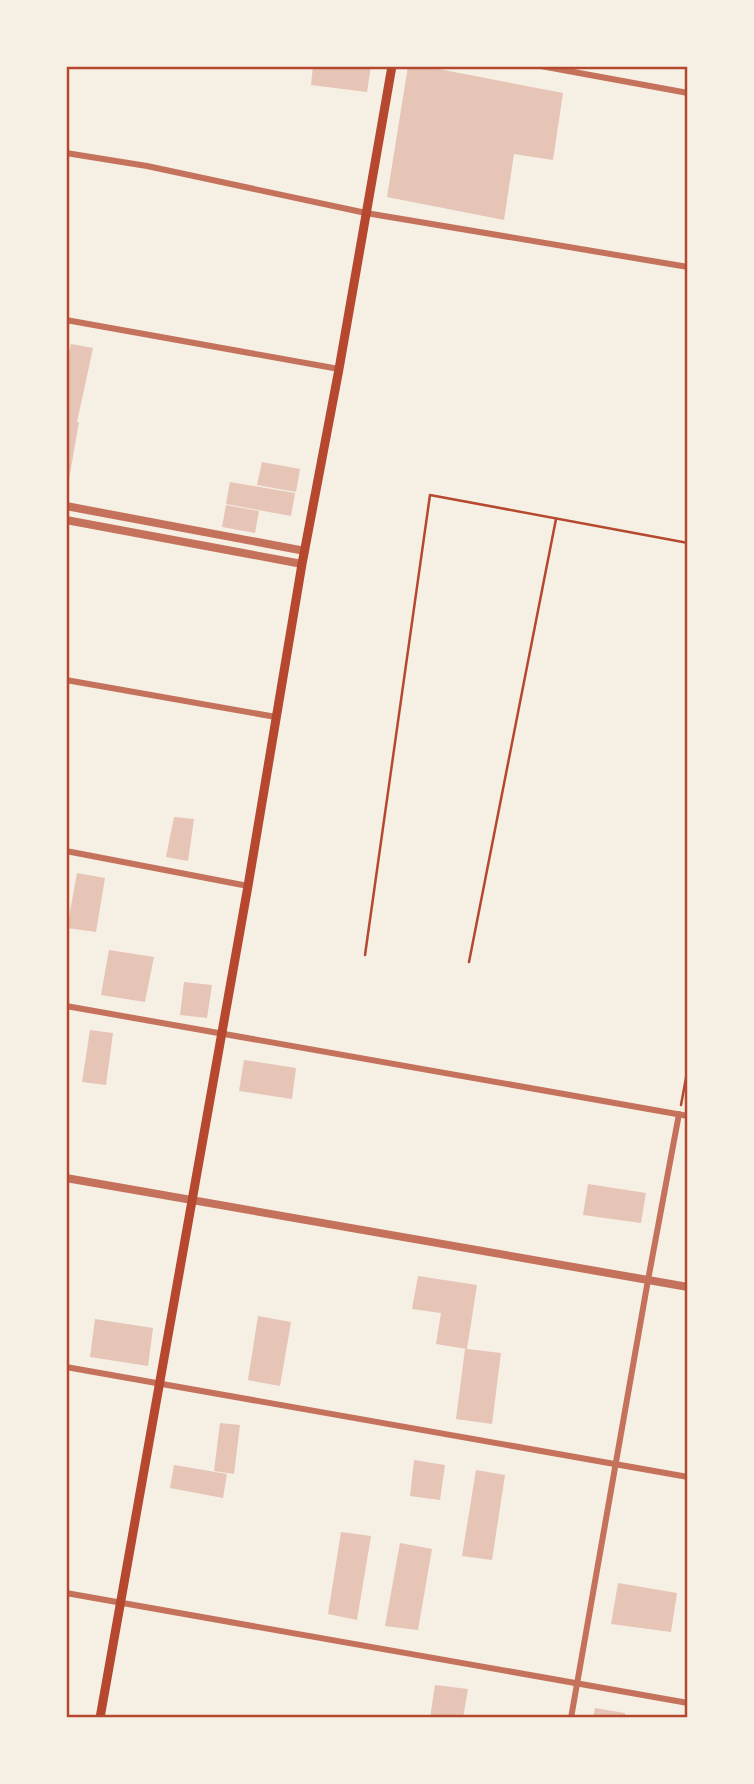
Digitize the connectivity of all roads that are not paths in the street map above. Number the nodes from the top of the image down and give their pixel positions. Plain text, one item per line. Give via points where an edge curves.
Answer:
1 (392, 66) edge
2 (541, 66) edge
3 (688, 93) edge
4 (66, 153) edge
5 (366, 213) junction
6 (688, 267) edge
7 (66, 320) edge
8 (339, 369) junction
9 (66, 506) edge
10 (66, 520) edge
11 (305, 551) junction
12 (302, 564) junction
13 (66, 680) edge
14 (276, 717) junction
15 (66, 850) edge
16 (248, 886) junction
17 (66, 1006) edge
18 (222, 1034) junction
19 (679, 1114) junction
20 (688, 1116) edge
21 (66, 1178) edge
22 (192, 1200) junction
23 (648, 1280) junction
24 (688, 1287) edge
25 (66, 1367) edge
26 (160, 1382) junction
27 (615, 1465) junction
28 (688, 1478) edge
29 (66, 1593) edge
30 (120, 1602) junction
31 (577, 1682) junction
32 (688, 1703) edge
33 (100, 1717) edge
34 (571, 1717) edge

1 - 5 main road
2 - 3 street
4 - 5 street
5 - 6 street
5 - 8 main road
7 - 8 street
8 - 11 main road
9 - 11 street
10 - 12 street
11 - 12 main road
12 - 14 main road
13 - 14 street
14 - 16 main road
15 - 16 street
16 - 18 main road
17 - 18 street
18 - 19 street
18 - 22 main road
19 - 20 street
19 - 23 street
21 - 22 street
22 - 23 street
22 - 26 main road
23 - 24 street
23 - 27 street
25 - 26 street
26 - 27 street
26 - 30 main road
27 - 28 street
27 - 31 street
29 - 30 street
30 - 31 street
30 - 33 main road
31 - 32 street
31 - 34 street

